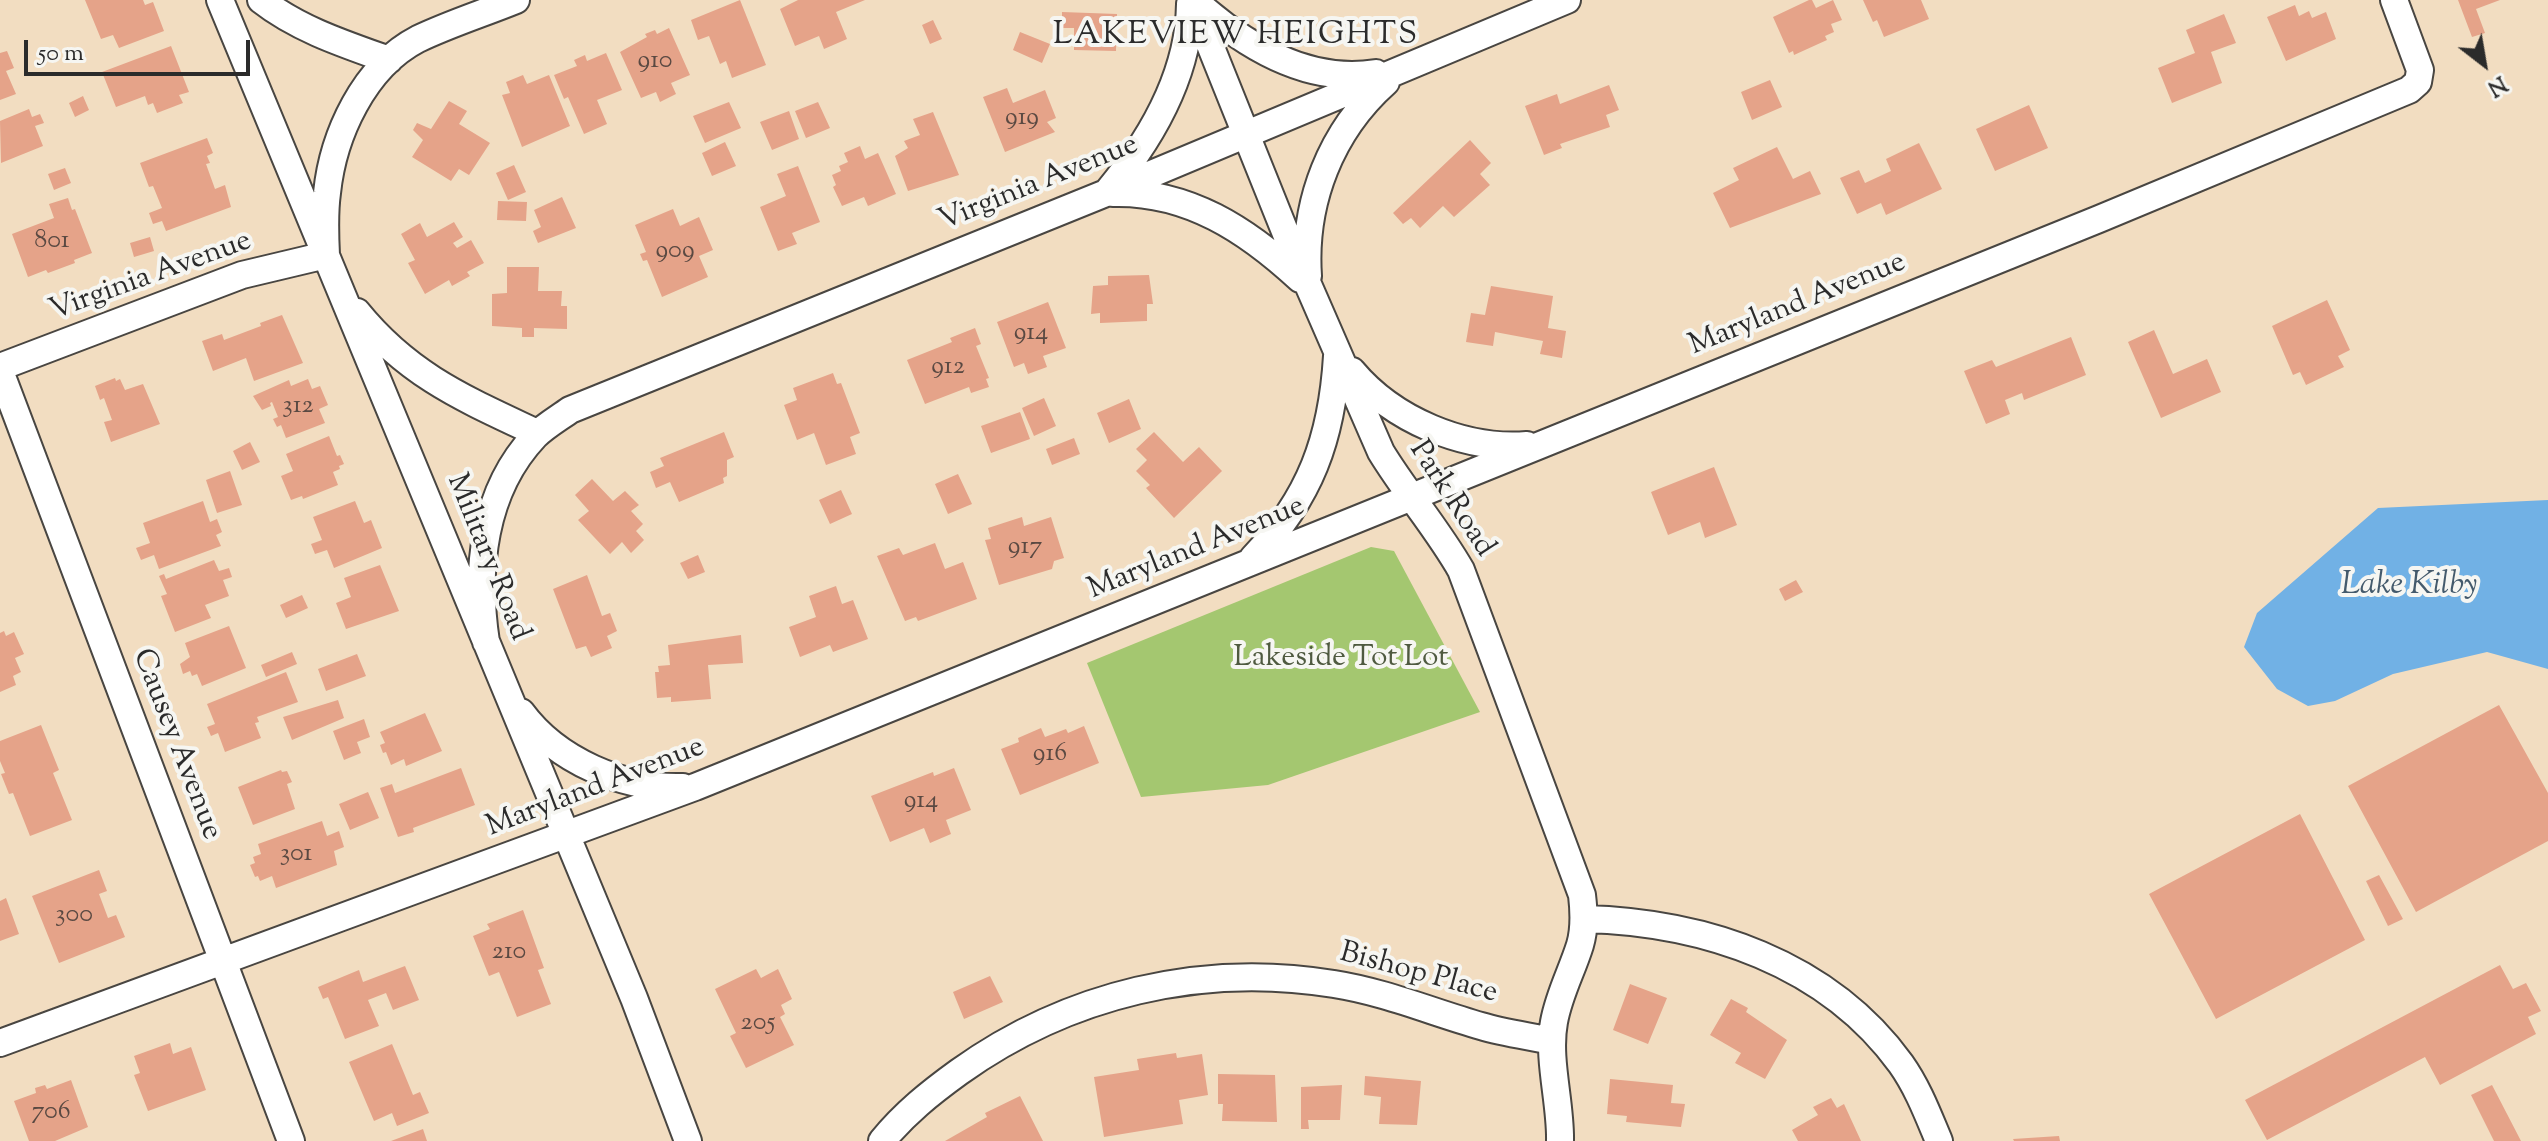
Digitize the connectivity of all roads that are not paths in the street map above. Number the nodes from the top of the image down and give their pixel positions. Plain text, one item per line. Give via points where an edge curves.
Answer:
1 (220, 0) edge
2 (261, 0) edge
3 (516, 0) edge
4 (1192, 0) edge
5 (1567, 0) edge
6 (2394, 0) edge
7 (389, 60) junction
8 (1399, 70) junction
9 (1246, 135) junction
10 (1106, 193) junction
11 (326, 255) junction
12 (1309, 287) junction
13 (342, 295) junction
14 (1337, 353) junction
15 (0, 369) edge
16 (537, 433) junction
17 (1544, 444) junction
18 (1411, 497) junction
19 (1248, 564) junction
20 (486, 642) junction
21 (505, 689) junction
22 (695, 787) junction
23 (566, 835) junction
24 (1584, 919) junction
25 (222, 960) junction
26 (1552, 1041) junction
27 (0, 1043) edge
28 (291, 1141) edge
29 (688, 1141) edge
30 (882, 1141) edge
31 (1560, 1141) edge
32 (1939, 1141) edge

1 - 11 street, Military Road
2 - 7 street via 323,36
3 - 7 street via 417,40
4 - 8 street via 1258,49 1298,66 1334,75
4 - 9 street, Park Road
4 - 10 street via 1185,48 1155,127
5 - 8 street, Virginia Avenue
6 - 17 street, Maryland Avenue via 2420,70 2418,82 2409,90
7 - 11 street via 355,104 335,152 327,191
8 - 9 street, Virginia Avenue
8 - 12 street via 1361,107 1326,163 1308,236
9 - 10 street, Virginia Avenue
9 - 12 street, Park Road
10 - 12 street via 1161,196 1192,205 1228,222
10 - 16 street, Virginia Avenue via 570,410
11 - 13 street, Military Road
11 - 15 street, Virginia Avenue via 242,275
12 - 14 street, Park Road
13 - 16 street via 413,369
13 - 20 street, Military Road
14 - 17 street via 1391,407 1425,426 1495,445
14 - 18 street, Park Road via 1381,452
14 - 19 street via 1335,397 1309,482 1286,521
15 - 25 street, Causey Avenue
16 - 20 street, Virginia Avenue via 501,486 487,527 481,607
17 - 18 street, Maryland Avenue
18 - 19 street, Maryland Avenue
18 - 24 street, Park Road via 1461,570 1582,895
19 - 22 street, Maryland Avenue
20 - 21 street, Military Road
21 - 22 street via 545,737 586,765 650,786
21 - 23 street, Military Road
22 - 23 street, Maryland Avenue
23 - 25 street, Maryland Avenue
23 - 29 street, Military Road
24 - 26 street, Park Road
24 - 32 street via 1627,920 1722,939 1781,963 1832,994 1902,1065
25 - 27 street, Maryland Avenue
25 - 28 street, Causey Avenue
26 - 30 street, Bishop Place via 1485,1028 1396,997 1336,984 1227,977 1167,983 1096,1001 987,1052 928,1095
26 - 31 street, Park Road

